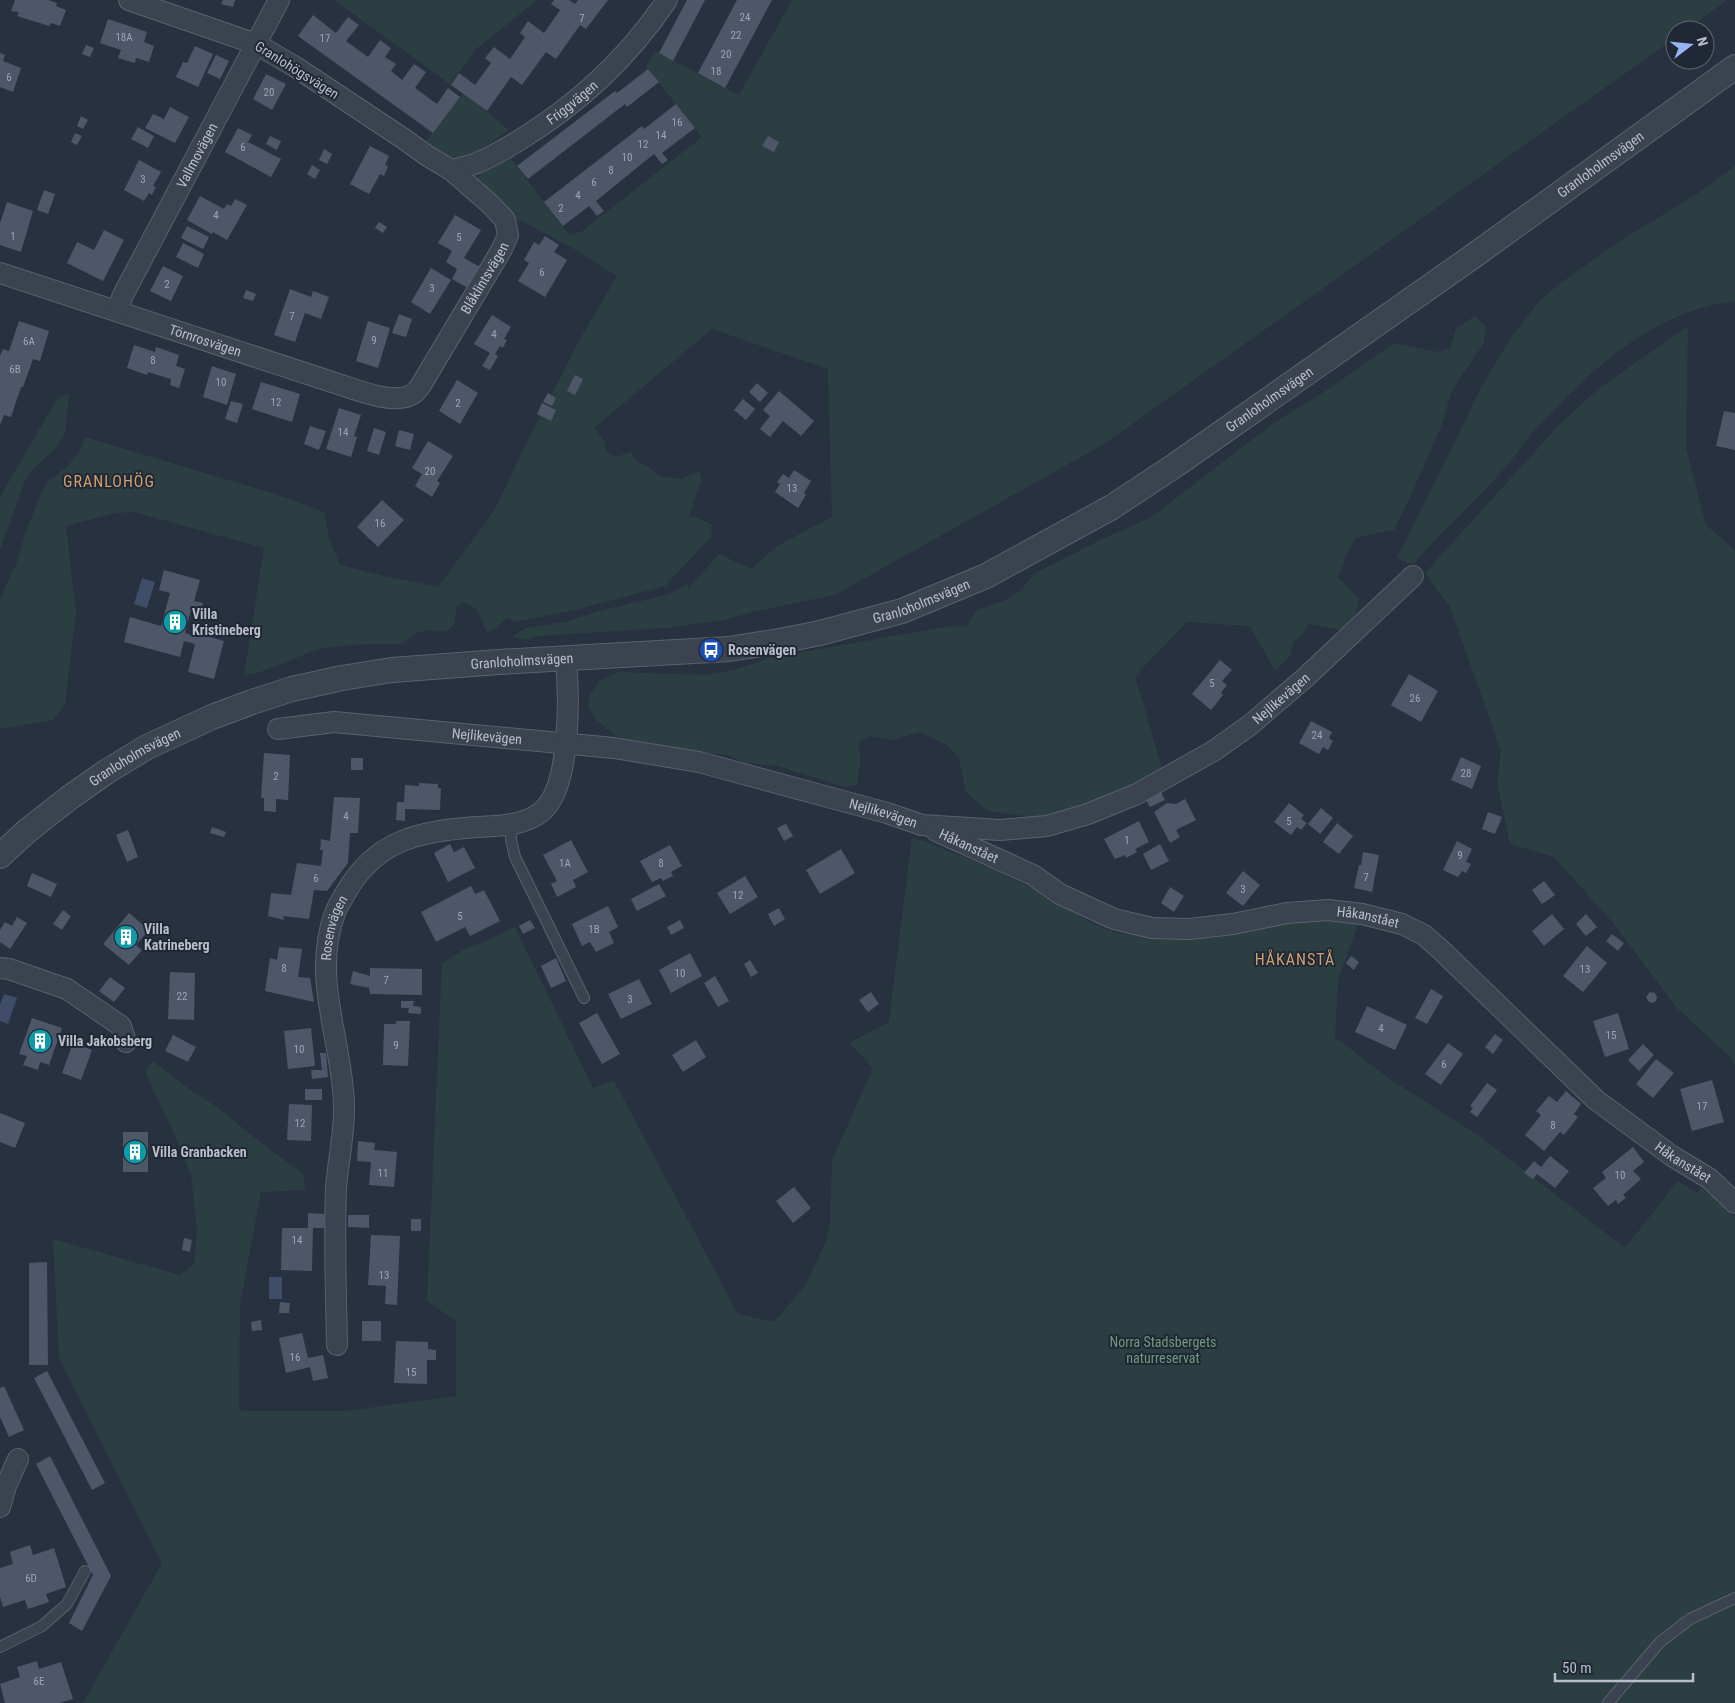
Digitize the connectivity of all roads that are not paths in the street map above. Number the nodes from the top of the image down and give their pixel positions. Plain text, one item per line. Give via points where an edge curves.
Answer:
1 (129, 0) edge
2 (280, 0) edge
3 (666, 0) edge
4 (256, 44) junction
5 (1735, 67) edge
6 (451, 170) junction
7 (0, 273) edge
8 (117, 311) junction
9 (413, 394) joint
10 (1413, 576) dead end
11 (566, 658) junction
12 (278, 729) dead end
13 (566, 744) junction
14 (512, 823) junction
15 (922, 825) junction
16 (0, 856) edge
17 (0, 968) edge
18 (584, 998) dead end
19 (126, 1042) dead end
20 (1735, 1203) edge
21 (336, 1345) dead end
22 (18, 1459) dead end
23 (0, 1507) edge
24 (85, 1571) dead end
25 (1735, 1598) edge
26 (0, 1647) edge
27 (1608, 1703) edge

1 - 4 street, Granlohögsvägen
2 - 4 street, Vallmovägen
3 - 6 street, Friggvägen via 636,43 594,85 537,129 507,147 477,163
4 - 6 street, Granlohögsvägen
4 - 8 street, Vallmovägen
5 - 11 street, Granloholmsvägen via 1322,364 1177,464 1112,507 986,576 902,612 780,641 729,648
6 - 9 street, Blåklintsvägen via 505,220 508,234
7 - 8 street, Törnrosvägen
8 - 9 street, Törnrosvägen via 385,398
10 - 15 street, Nejlikevägen via 1250,725 1215,750 1137,794 1047,826 1000,830
11 - 13 street, Rosenvägen
11 - 16 street, Granloholmsvägen via 392,670 314,684 252,702 147,747 106,772 55,809
12 - 13 street, Nejlikevägen via 334,722
13 - 14 street, Rosenvägen via 564,766 553,796 543,811 526,822
13 - 15 street, Nejlikevägen via 699,762
14 - 18 lane via 515,857
14 - 21 street, Rosenvägen via 428,833 396,842 372,858 351,883 335,912 327,945 326,986 344,1105 336,1188
15 - 20 street, Håkanstået via 1033,875 1060,894 1114,920 1152,928 1190,929 1328,910 1402,924 1424,935 1441,950 1596,1100 1672,1156 1710,1179
17 - 19 street via 67,989 121,1026
22 - 23 street
24 - 26 lane via 68,1604 42,1626
25 - 27 lane via 1690,1619 1660,1642

